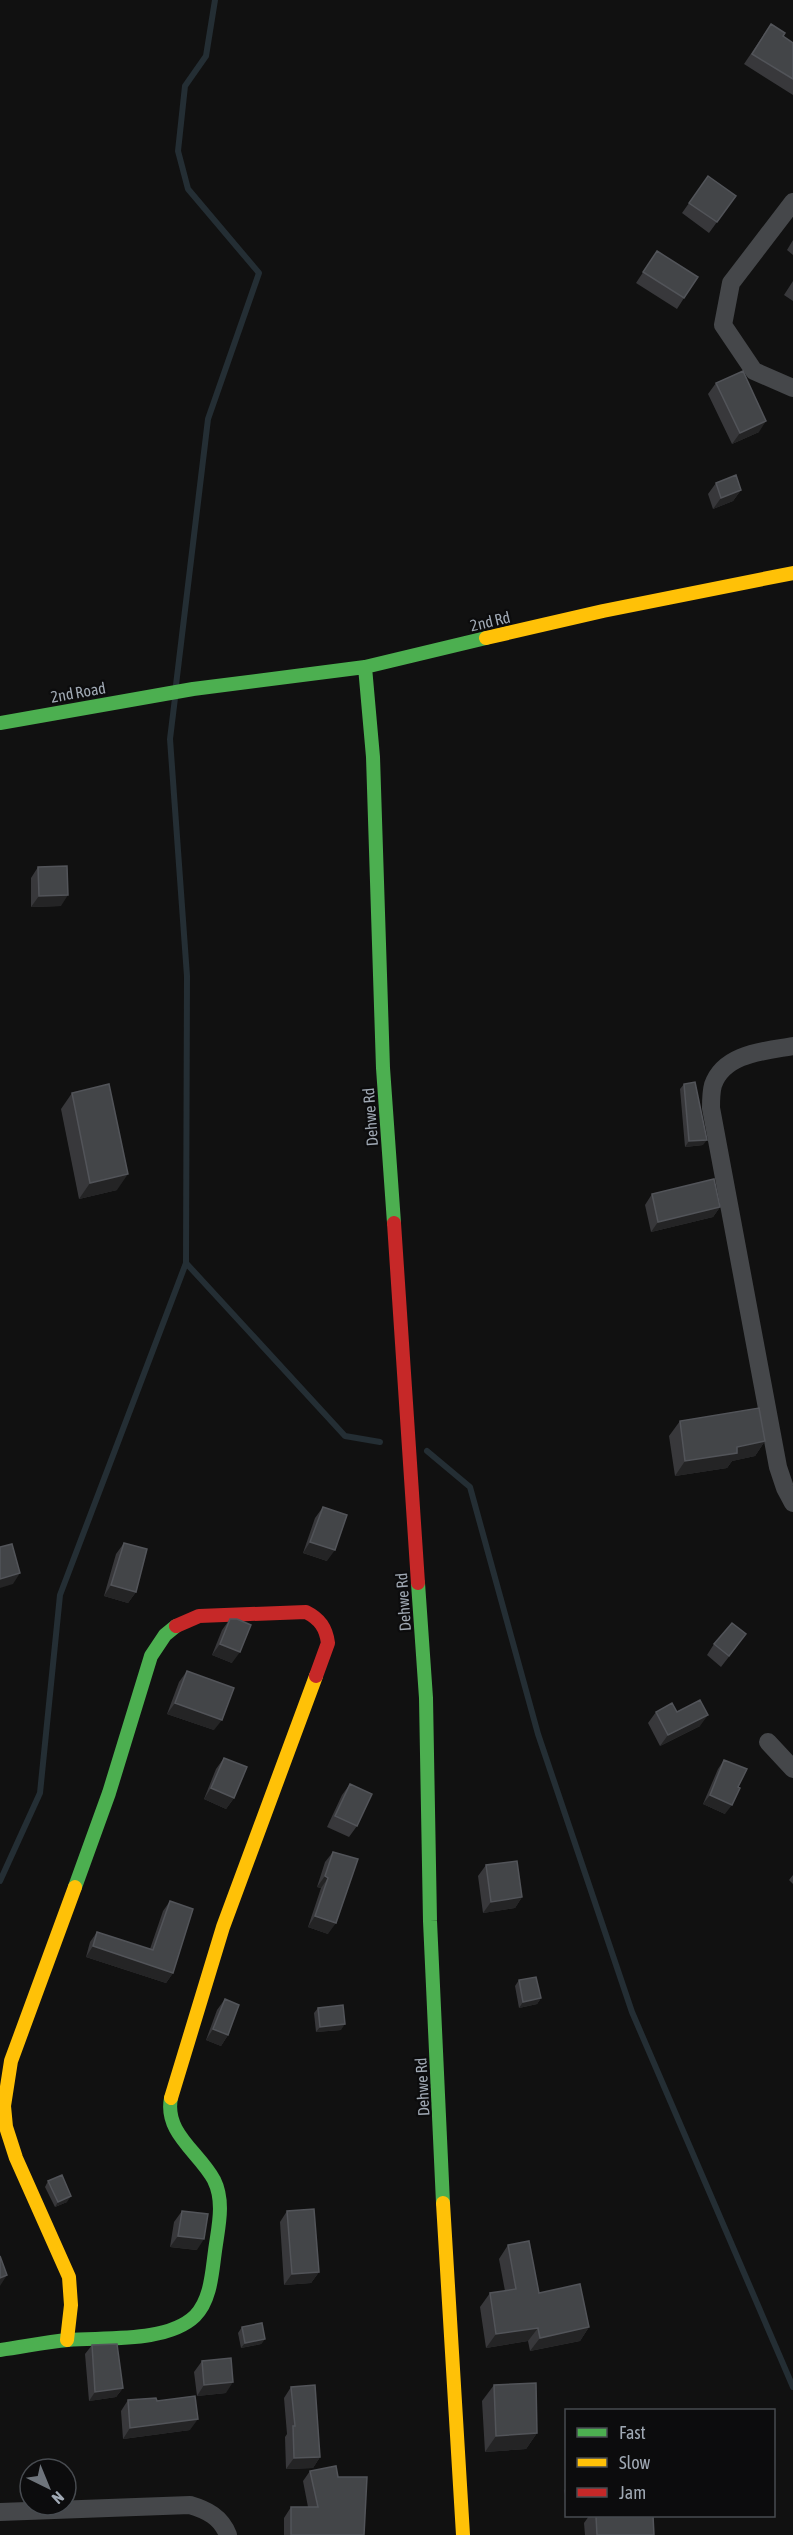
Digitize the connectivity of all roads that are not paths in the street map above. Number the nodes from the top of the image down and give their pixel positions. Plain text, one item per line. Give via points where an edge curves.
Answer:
1 (793, 202) edge
2 (793, 388) edge
3 (793, 573) edge
4 (365, 667) junction
5 (193, 688) joint
6 (0, 723) edge
7 (793, 1046) edge
8 (793, 1503) edge
9 (768, 1742) dead end
10 (793, 1768) edge
11 (67, 2340) junction
12 (0, 2350) edge
13 (0, 2512) edge
14 (228, 2535) edge
15 (463, 2535) edge

1 - 2 street via 731,283 723,325 754,371
3 - 4 street, 2nd Rd via 603,611
4 - 5 street, 2nd Rd
4 - 15 street, Dehwe Rd via 373,757 383,1068 426,1698 430,1921
5 - 6 street, 2nd Road
7 - 8 street via 749,1054 728,1065 713,1084 711,1108 778,1467
9 - 10 street
11 - 11 street via 174,2330 197,2313 210,2287 219,2215 217,2186 170,2122 170,2101 223,1927 328,1643 326,1629 318,1617 306,1612 200,1616 184,1620 158,1642 87,1856 11,2061 5,2088 8,2132 70,2283
11 - 12 street
13 - 14 street via 190,2505 218,2519

